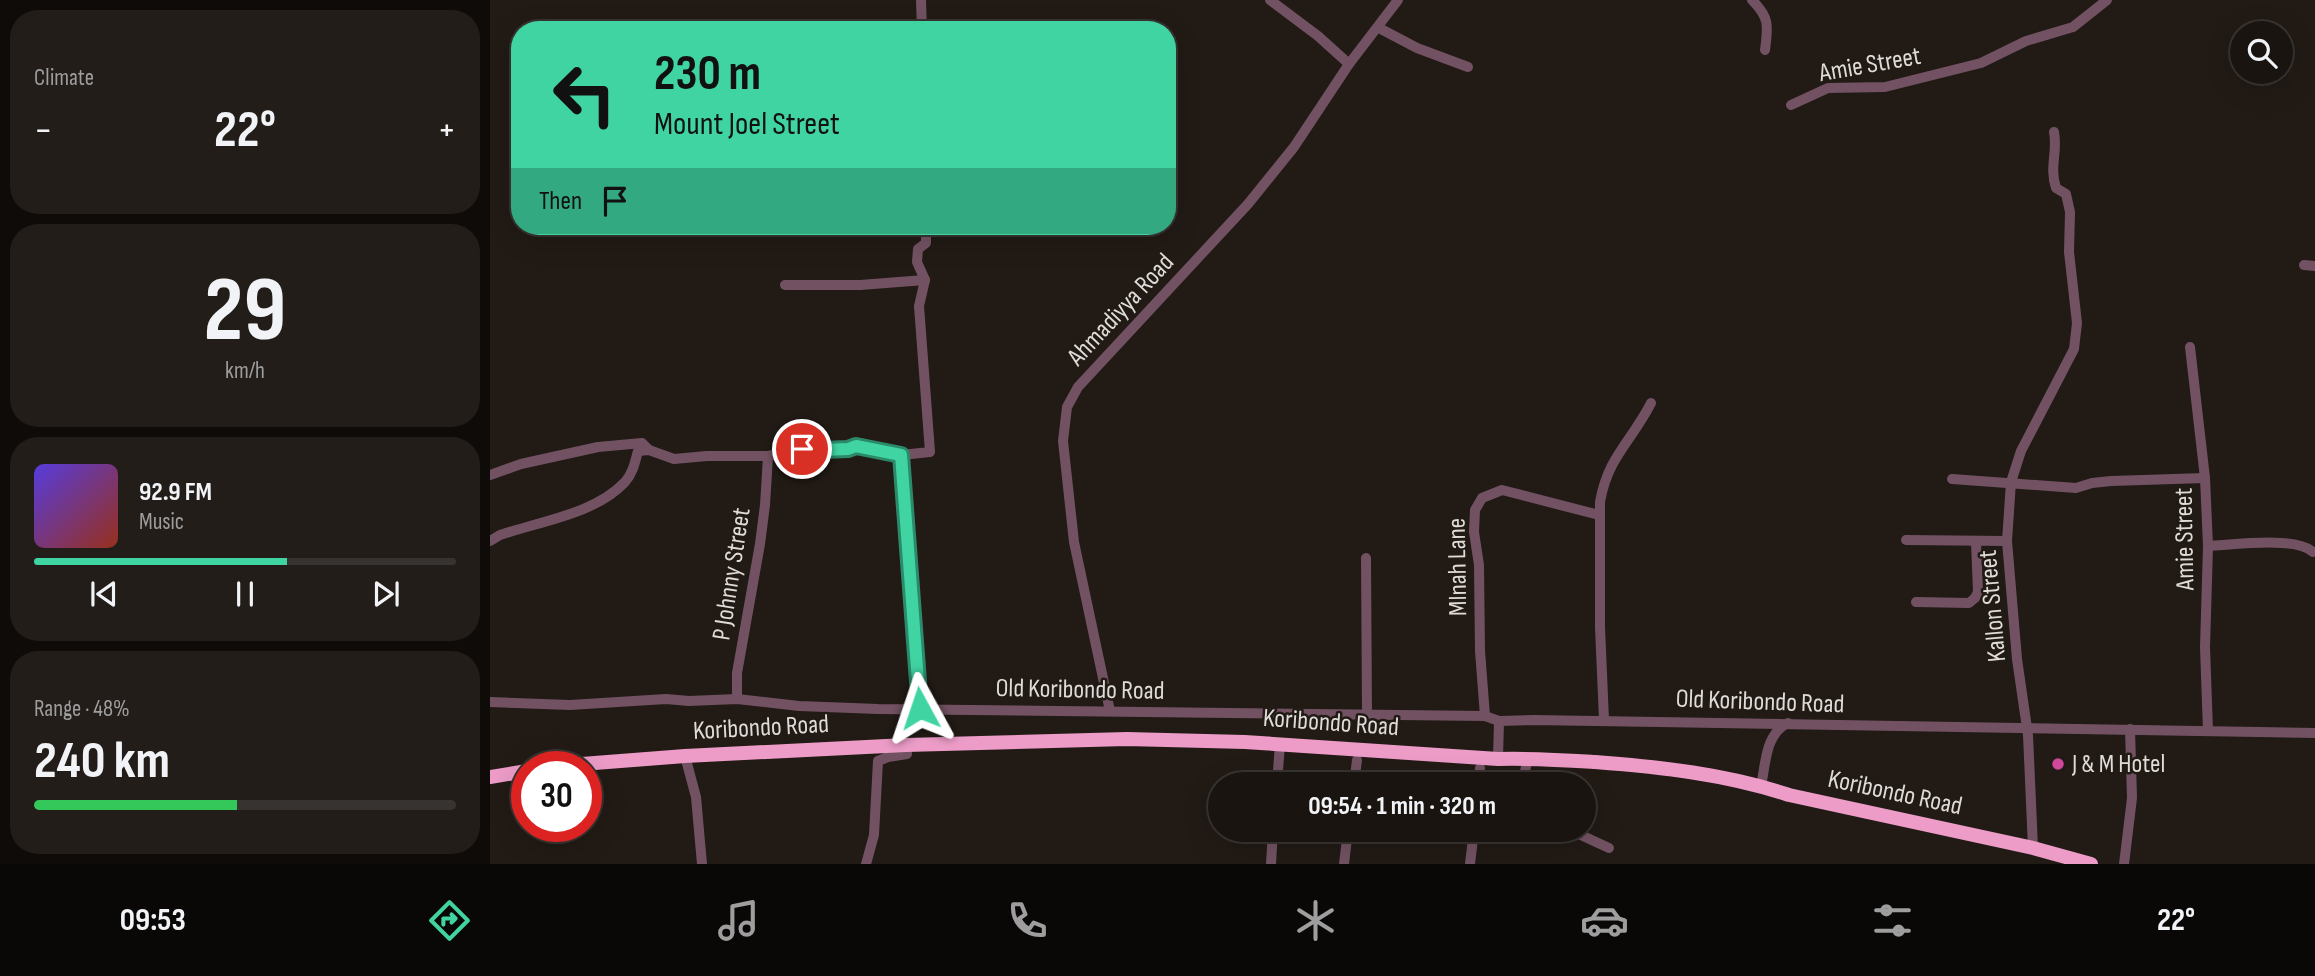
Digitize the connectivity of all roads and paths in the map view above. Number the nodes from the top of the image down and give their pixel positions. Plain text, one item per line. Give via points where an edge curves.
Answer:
1 (921, 0) edge
2 (1270, 0) edge
3 (1398, 0) edge
4 (1752, 0) edge
5 (2107, 0) edge
6 (922, 21) edge
7 (1379, 28) junction
8 (1765, 50) dead end
9 (1349, 64) junction
10 (1468, 67) dead end
11 (1791, 105) dead end
12 (2054, 132) dead end
13 (926, 235) edge
14 (925, 280) junction
15 (785, 285) dead end
16 (2190, 347) dead end
17 (1651, 403) dead end
18 (649, 450) junction
19 (901, 455) junction
20 (768, 456) junction
21 (490, 475) edge
22 (2206, 478) junction
23 (1952, 479) dead end
24 (2011, 482) junction
25 (1599, 515) junction
26 (1906, 540) dead end
27 (490, 541) edge
28 (2007, 541) junction
29 (1976, 542) junction
30 (2208, 546) junction
31 (2313, 552) dead end
32 (1366, 558) dead end
33 (1916, 603) dead end
34 (737, 699) junction
35 (490, 702) edge
36 (920, 708) junction
37 (1110, 711) junction
38 (1367, 714) junction
39 (1485, 716) junction
40 (1604, 720) junction
41 (1499, 721) junction
42 (1796, 722) junction
43 (2024, 727) junction
44 (2130, 729) junction
45 (2208, 732) junction
46 (2315, 733) edge
47 (1280, 744) junction
48 (906, 745) junction
49 (685, 756) junction
50 (1528, 758) junction
51 (1499, 759) junction
52 (1357, 760) dead end
53 (602, 762) edge
54 (1480, 768) dead end
55 (1278, 772) edge
56 (1356, 772) edge
57 (1480, 772) edge
58 (1525, 772) edge
59 (511, 774) edge
60 (490, 777) edge
61 (1761, 786) junction
62 (1272, 842) edge
63 (1347, 842) edge
64 (1473, 842) edge
65 (1596, 842) edge
66 (1609, 848) dead end
67 (2033, 848) junction
68 (2086, 863) edge
69 (702, 864) edge
70 (866, 864) edge
71 (1271, 864) edge
72 (1344, 864) edge
73 (1470, 864) edge
74 (2124, 864) edge

1 - 6 street
2 - 9 street
3 - 7 street, Ahmadiyya Road
4 - 8 street via 1768,25
5 - 11 street, Amie Street via 2073,27 2026,41 1981,63 1885,87 1828,89
7 - 9 street, Ahmadiyya Road
7 - 10 street
9 - 37 street, Ahmadiyya Road via 1294,147 1248,204 1078,387 1067,407 1063,441 1074,542
12 - 24 street, Kallon Street via 2052,177 2056,188 2066,194 2070,212 2069,252 2077,323 2074,349 2021,451
13 - 14 street via 917,262
14 - 15 street
14 - 19 street via 919,306 930,452
16 - 22 street, Amie Street
17 - 25 street via 1612,461
18 - 20 street via 674,459
18 - 21 street via 642,443 598,447
18 - 27 street via 638,452 627,480 596,504
19 - 20 street via 856,446 814,447
19 - 36 street
20 - 34 street, P Johnny Street
22 - 24 street via 2111,481 2076,488
22 - 30 street, Amie Street
23 - 24 street
24 - 28 street, Kallon Street
25 - 39 street, MInah Lane via 1502,490 1482,498 1475,510
25 - 40 street
26 - 29 street
28 - 29 street
28 - 43 street, Kallon Street
29 - 33 street via 1975,598 1969,603
30 - 31 street via 2291,542
30 - 45 street, Amie Street
32 - 38 street
34 - 35 street, Old Koribondo Road via 570,705
34 - 36 street, Old Koribondo Road via 799,706
36 - 37 street, Old Koribondo Road
37 - 38 street, Old Koribondo Road
38 - 39 street, Old Koribondo Road
39 - 41 street, Old Koribondo Road
40 - 41 street, Old Koribondo Road
40 - 42 street, Old Koribondo Road
41 - 51 street
42 - 43 street, Old Koribondo Road
42 - 61 street via 1774,732
43 - 44 street, Old Koribondo Road
43 - 67 street, Kallon Street
44 - 45 street, Old Koribondo Road
44 - 74 street via 2132,798
45 - 46 street, Old Koribondo Road
47 - 48 highway, Koribondo Road via 1126,739
47 - 51 highway, Koribondo Road via 1385,757
47 - 55 street
48 - 49 highway, Koribondo Road
48 - 70 street via 906,754 878,761 874,835
49 - 53 highway, Koribondo Road
49 - 69 street via 696,797
50 - 51 highway, Koribondo Road
50 - 58 street
50 - 61 highway, Koribondo Road via 1638,765
52 - 56 street
54 - 57 street
59 - 60 highway
61 - 67 highway, Koribondo Road
62 - 71 street
63 - 72 street
64 - 73 street
65 - 66 street
67 - 68 highway, Koribondo Road

